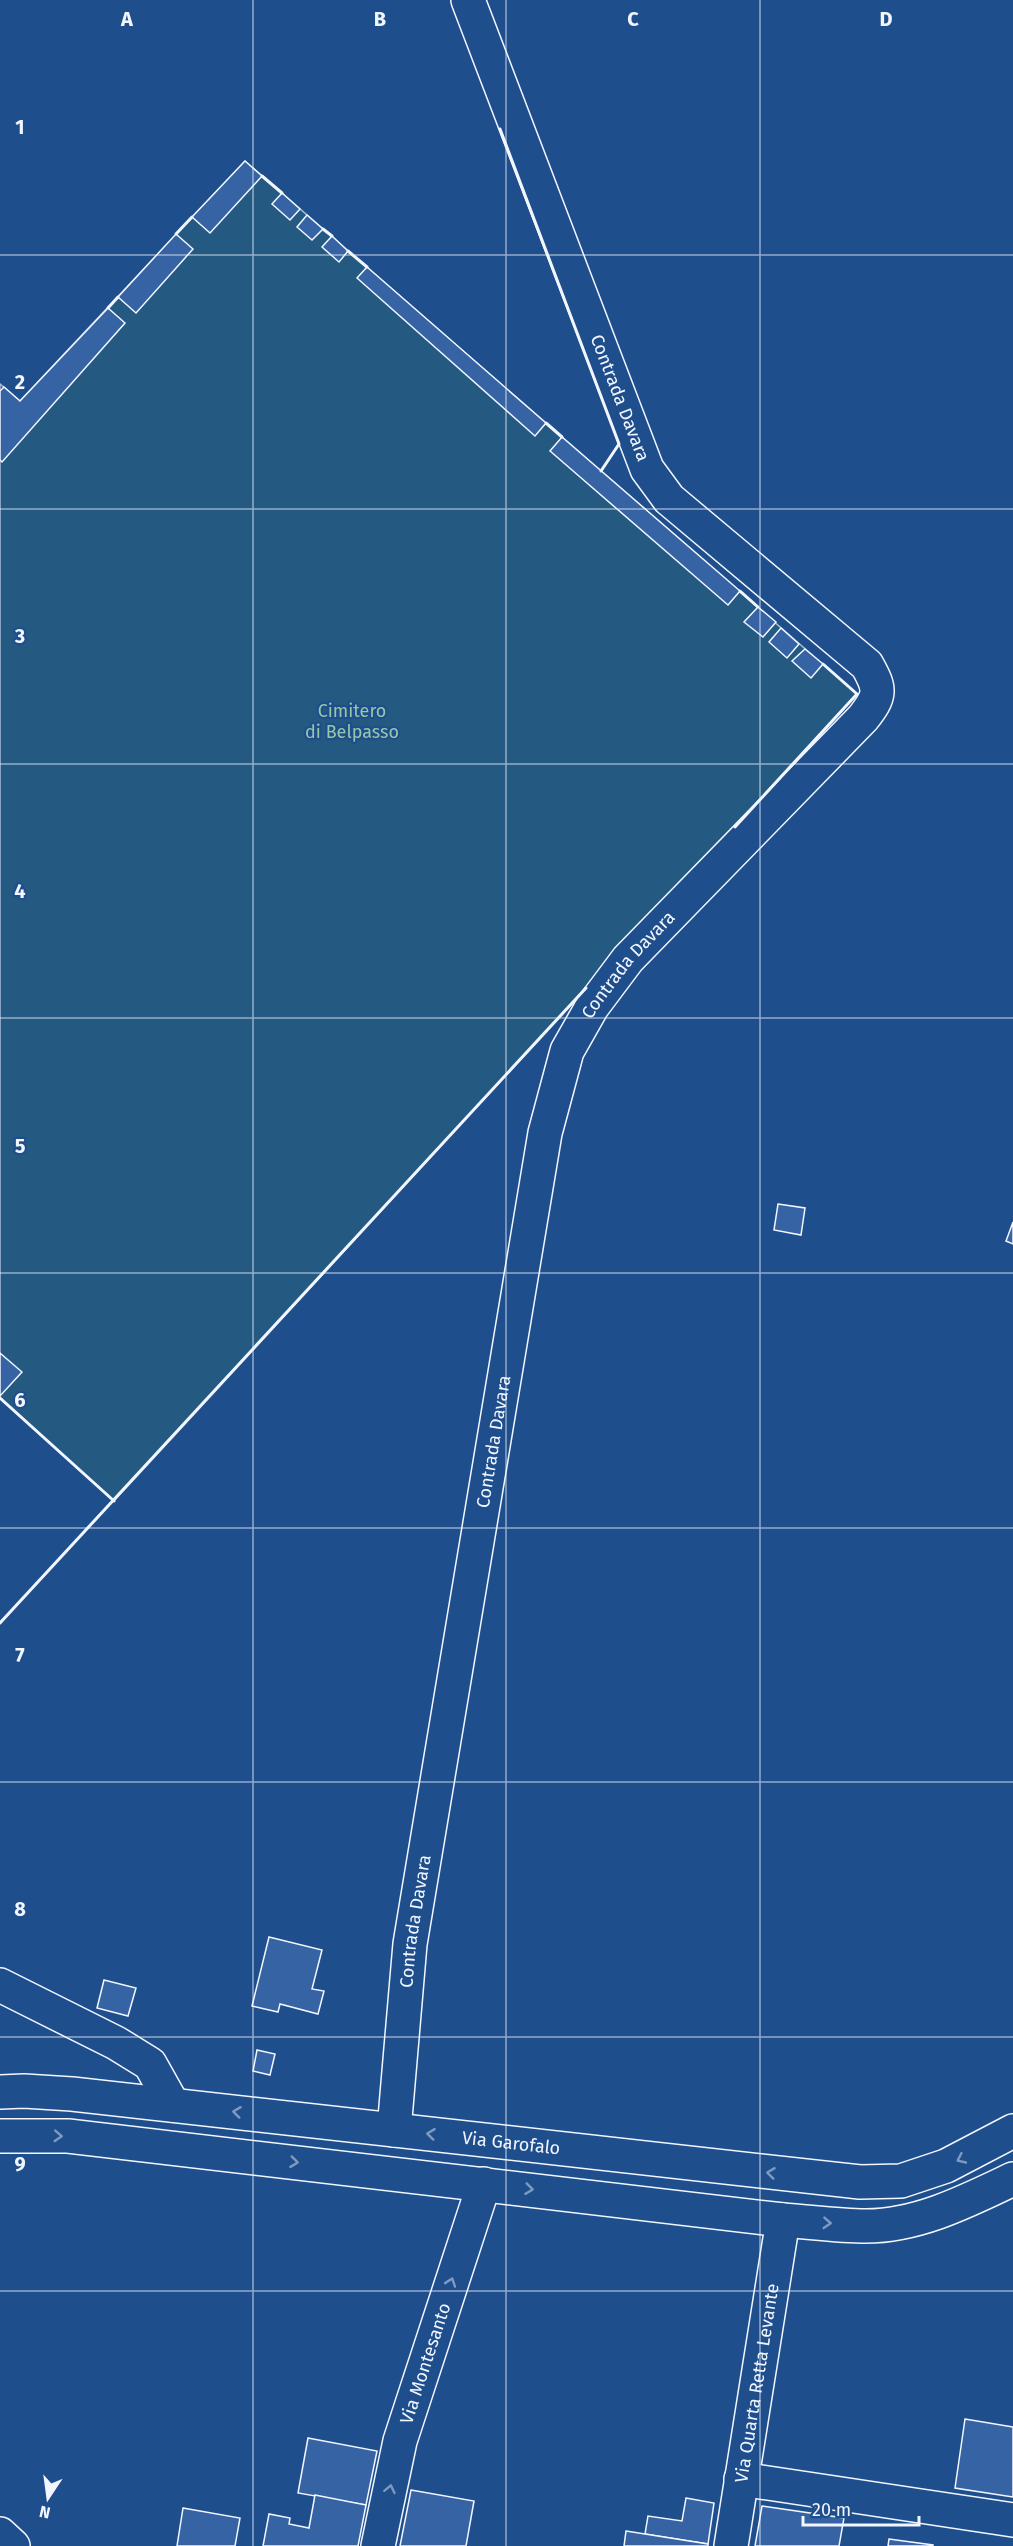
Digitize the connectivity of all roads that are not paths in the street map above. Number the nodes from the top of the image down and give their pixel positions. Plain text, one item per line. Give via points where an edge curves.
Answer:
1 (468, 0) edge
2 (0, 1984) edge
3 (0, 2092) edge
4 (173, 2105) junction
5 (393, 2130) junction
6 (1013, 2132) edge
7 (0, 2136) edge
8 (1013, 2179) edge
9 (484, 2184) junction
10 (783, 2220) junction
11 (741, 2480) junction
12 (1013, 2520) edge
13 (0, 2534) edge
14 (13, 2546) edge
15 (378, 2546) edge
16 (731, 2546) edge

1 - 5 street, Contrada Davara via 647,470 669,499 867,665 879,685 876,702 863,718 628,959 592,1007 567,1051 545,1133 410,1944
2 - 4 street via 150,2064
3 - 4 street, Via Garofalo via 72,2094
5 -> 4 street, Via Garofalo
6 -> 5 street, Via Garofalo via 946,2166 901,2181 860,2182
7 -> 9 street via 68,2136
10 -> 8 street via 867,2226 911,2220 957,2206
9 -> 10 street
15 -> 9 street, Via Montesanto via 400,2441
10 - 11 street, Via Quarta Retta Levante
11 - 12 street
11 - 16 street, Via Quarta Retta Levante
13 - 14 street

